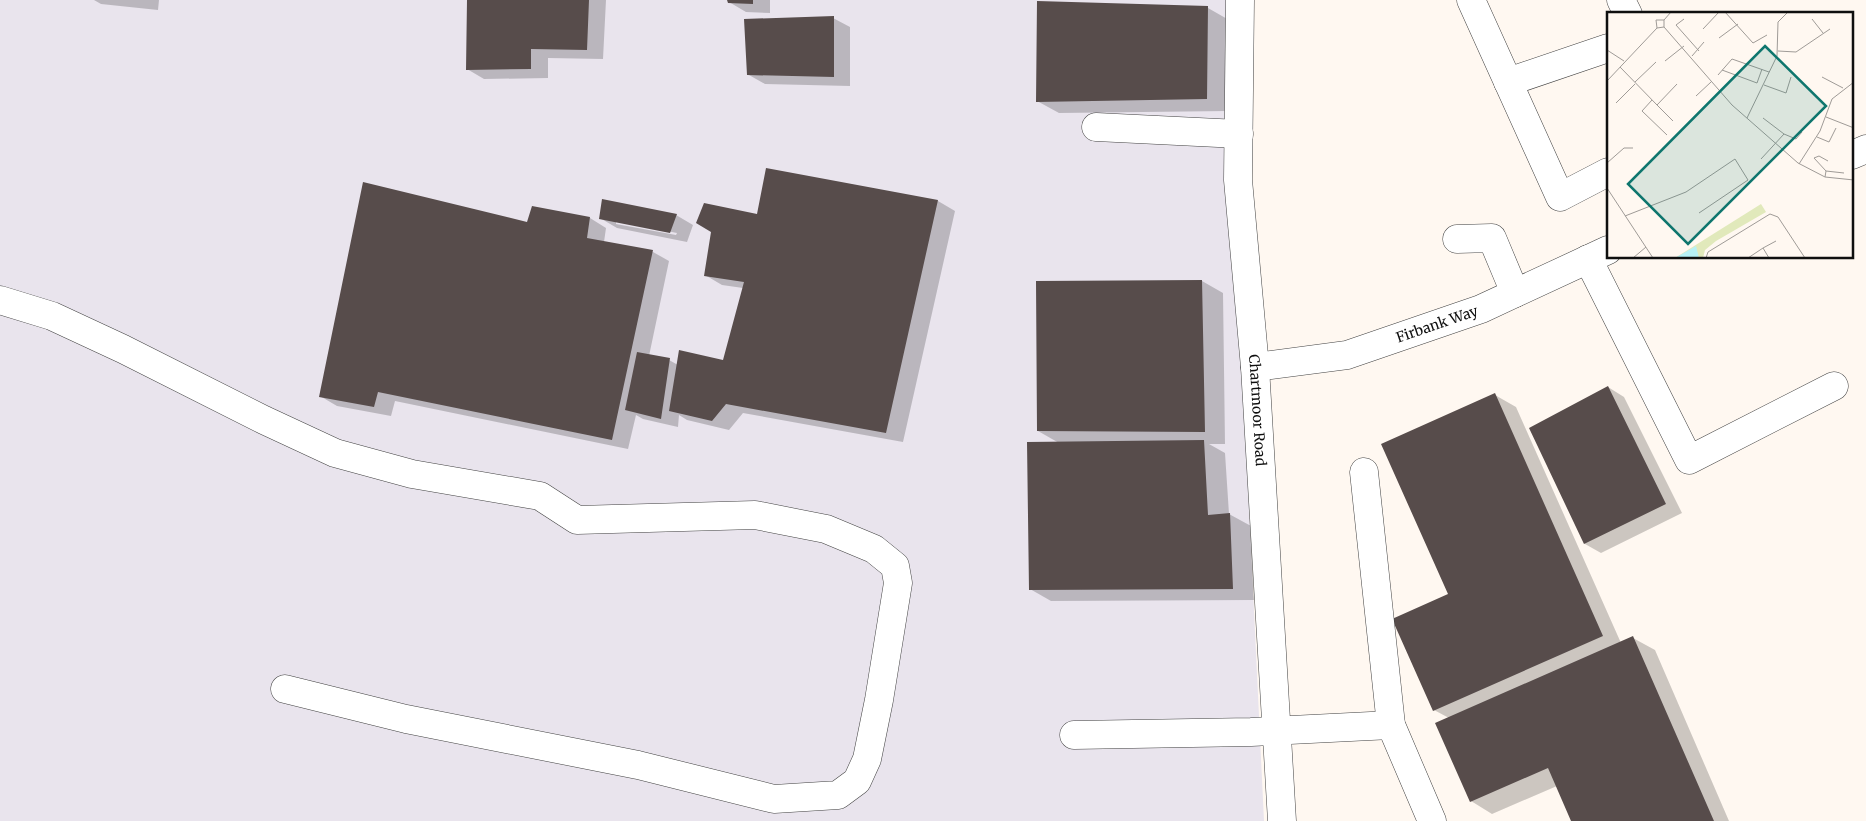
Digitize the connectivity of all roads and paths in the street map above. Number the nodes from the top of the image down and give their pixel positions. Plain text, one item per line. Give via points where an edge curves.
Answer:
1 (1240, 0) edge
2 (1471, 0) edge
3 (1621, 0) edge
4 (1627, 12) edge
5 (1607, 48) edge
6 (1508, 82) junction
7 (1096, 127) dead end
8 (1239, 134) junction
9 (1866, 149) edge
10 (1854, 155) edge
11 (1607, 173) edge
12 (1457, 239) dead end
13 (1598, 255) edge
14 (1515, 293) junction
15 (0, 300) edge
16 (1255, 367) junction
17 (1834, 386) dead end
18 (1364, 472) dead end
19 (285, 689) dead end
20 (1391, 725) junction
21 (1277, 731) junction
22 (1074, 735) dead end
23 (1282, 821) edge
24 (1432, 821) edge

1 - 8 street, Chartmoor Road
2 - 6 street
3 - 4 street
5 - 6 street
6 - 11 street via 1560,197
7 - 8 street
8 - 16 street, Chartmoor Road via 1238,180
9 - 10 street
12 - 14 street via 1492,238
13 - 14 street, Firbank Way
13 - 17 street via 1641,366 1689,460
14 - 16 street, Firbank Way via 1481,309 1347,356
15 - 19 street via 52,316 335,453 412,474 540,496 577,520 755,515 826,529 874,550 896,566 898,583 867,759 857,781 838,795 774,798 638,765 406,719
16 - 21 street, Chartmoor Road
18 - 20 street
20 - 21 street
20 - 24 street
21 - 22 street
21 - 23 street, Chartmoor Road

